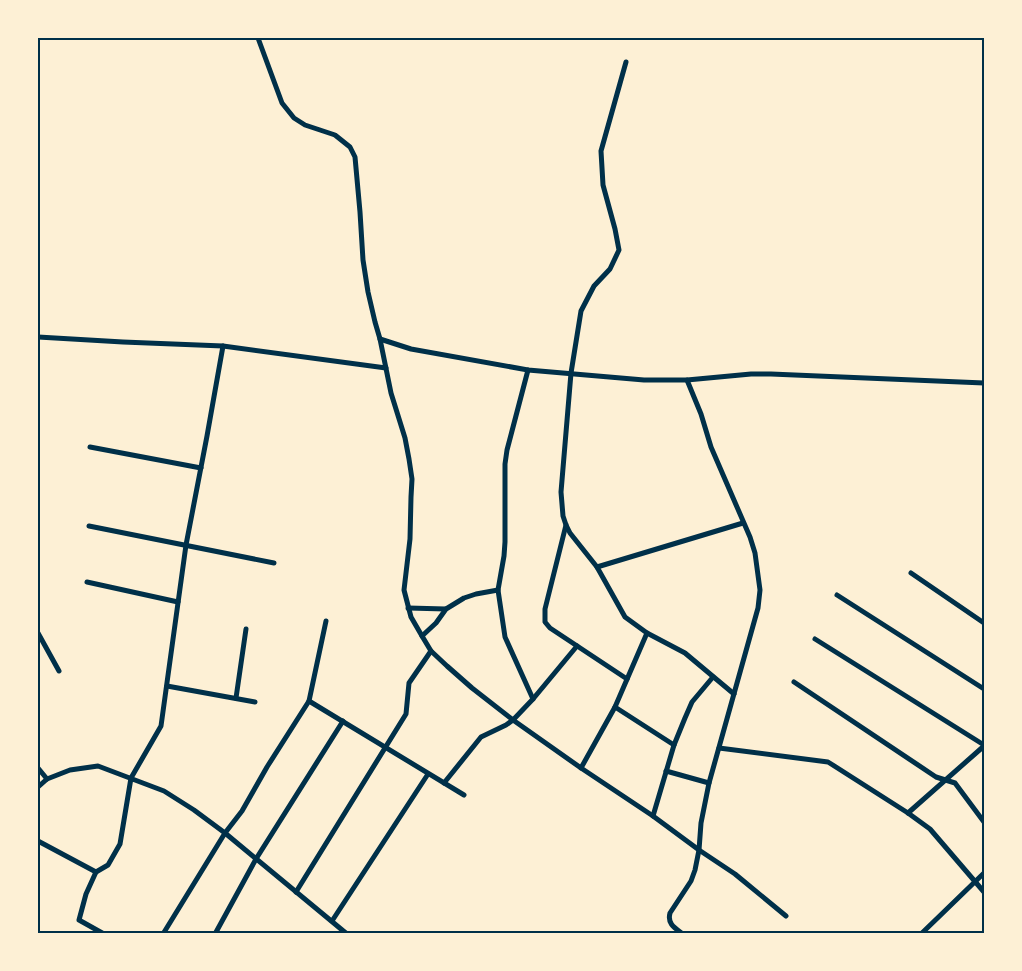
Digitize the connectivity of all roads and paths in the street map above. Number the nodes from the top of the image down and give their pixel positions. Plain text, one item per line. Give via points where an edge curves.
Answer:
1 (258, 38) edge
2 (626, 62) dead end
3 (38, 337) edge
4 (380, 339) junction
5 (223, 346) junction
6 (386, 368) junction
7 (528, 370) junction
8 (571, 374) junction
9 (687, 380) junction
10 (984, 383) edge
11 (90, 448) dead end
12 (201, 468) junction
13 (743, 523) junction
14 (566, 525) junction
15 (90, 526) dead end
16 (186, 545) junction
17 (274, 563) dead end
18 (597, 567) junction
19 (911, 573) dead end
20 (87, 582) dead end
21 (498, 590) junction
22 (837, 595) dead end
23 (178, 602) junction
24 (408, 608) junction
25 (446, 609) junction
26 (326, 621) dead end
27 (984, 623) edge
28 (246, 629) dead end
29 (647, 632) junction
30 (38, 633) edge
31 (422, 636) junction
32 (815, 639) dead end
33 (577, 646) junction
34 (431, 651) junction
35 (59, 671) dead end
36 (713, 677) junction
37 (627, 679) junction
38 (794, 682) dead end
39 (167, 686) junction
40 (984, 689) edge
41 (734, 694) junction
42 (236, 698) junction
43 (533, 699) junction
44 (309, 701) junction
45 (255, 702) dead end
46 (615, 708) junction
47 (513, 720) junction
48 (343, 721) junction
49 (674, 745) junction
50 (984, 746) edge
51 (385, 748) junction
52 (719, 748) junction
53 (38, 768) edge
54 (581, 768) junction
55 (666, 771) junction
56 (428, 774) junction
57 (131, 778) junction
58 (47, 779) junction
59 (946, 779) junction
60 (444, 783) junction
61 (709, 783) junction
62 (38, 787) edge
63 (464, 795) dead end
64 (908, 813) junction
65 (653, 816) junction
66 (984, 822) edge
67 (225, 833) junction
68 (38, 841) edge
69 (699, 850) junction
70 (256, 859) junction
71 (96, 872) junction
72 (984, 873) edge
73 (975, 882) junction
74 (296, 892) junction
75 (984, 892) edge
76 (786, 916) dead end
77 (332, 922) junction
78 (104, 934) edge
79 (163, 934) edge
80 (215, 934) edge
81 (347, 934) edge
82 (683, 934) edge
83 (921, 934) edge

1 - 4 street via 282,103 294,118 335,135 350,147 354,157 363,260
2 - 8 street via 601,151 603,185 619,250 610,269 594,286 582,311
3 - 5 street
4 - 6 street
4 - 7 street via 411,349
5 - 6 street
5 - 12 street
6 - 24 street via 412,479 404,590
7 - 8 street
7 - 21 street via 505,464 505,542
8 - 9 street
8 - 14 street via 561,492
9 - 10 street via 771,374
9 - 13 street
11 - 12 street
12 - 16 street
13 - 18 street
13 - 41 street via 755,553 760,590
14 - 18 street
14 - 33 street via 544,618 547,626
15 - 16 street
16 - 17 street
16 - 23 street
18 - 29 street via 625,617
19 - 27 street
20 - 23 street
21 - 25 street via 464,598
21 - 43 street via 504,637
22 - 40 street
23 - 39 street
24 - 25 street
24 - 31 street
25 - 31 street
26 - 44 street
28 - 42 street
29 - 36 street via 685,653
29 - 37 street
30 - 35 street
31 - 34 street
32 - 50 street
33 - 37 street
33 - 43 street
34 - 47 street
34 - 51 street via 409,683 406,714
36 - 41 street
36 - 49 street via 692,702
37 - 46 street
38 - 59 street via 936,776
39 - 42 street
39 - 57 street via 161,726
41 - 52 street
42 - 45 street
43 - 47 street
44 - 48 street
44 - 67 street via 242,811
46 - 49 street
46 - 54 street
47 - 54 street
47 - 60 street via 481,737
48 - 51 street
48 - 70 street
49 - 55 street
50 - 59 street
51 - 56 street
51 - 74 street
52 - 61 street
52 - 64 street via 828,762
53 - 58 street
54 - 65 street
55 - 61 street
55 - 65 street
56 - 60 street
56 - 77 street
57 - 58 street via 98,766 70,770
57 - 67 street via 164,791
57 - 71 street via 120,844 108,865
58 - 62 street
59 - 64 street
59 - 66 street via 955,783
60 - 63 street
61 - 69 street
64 - 73 street via 930,829
65 - 69 street
67 - 70 street
67 - 79 street
68 - 71 street
69 - 76 street via 735,874
69 - 82 street via 691,881 669,917 671,924
70 - 74 street
70 - 80 street
71 - 78 street via 79,920
72 - 73 street
73 - 75 street
73 - 83 street
74 - 77 street
77 - 81 street

